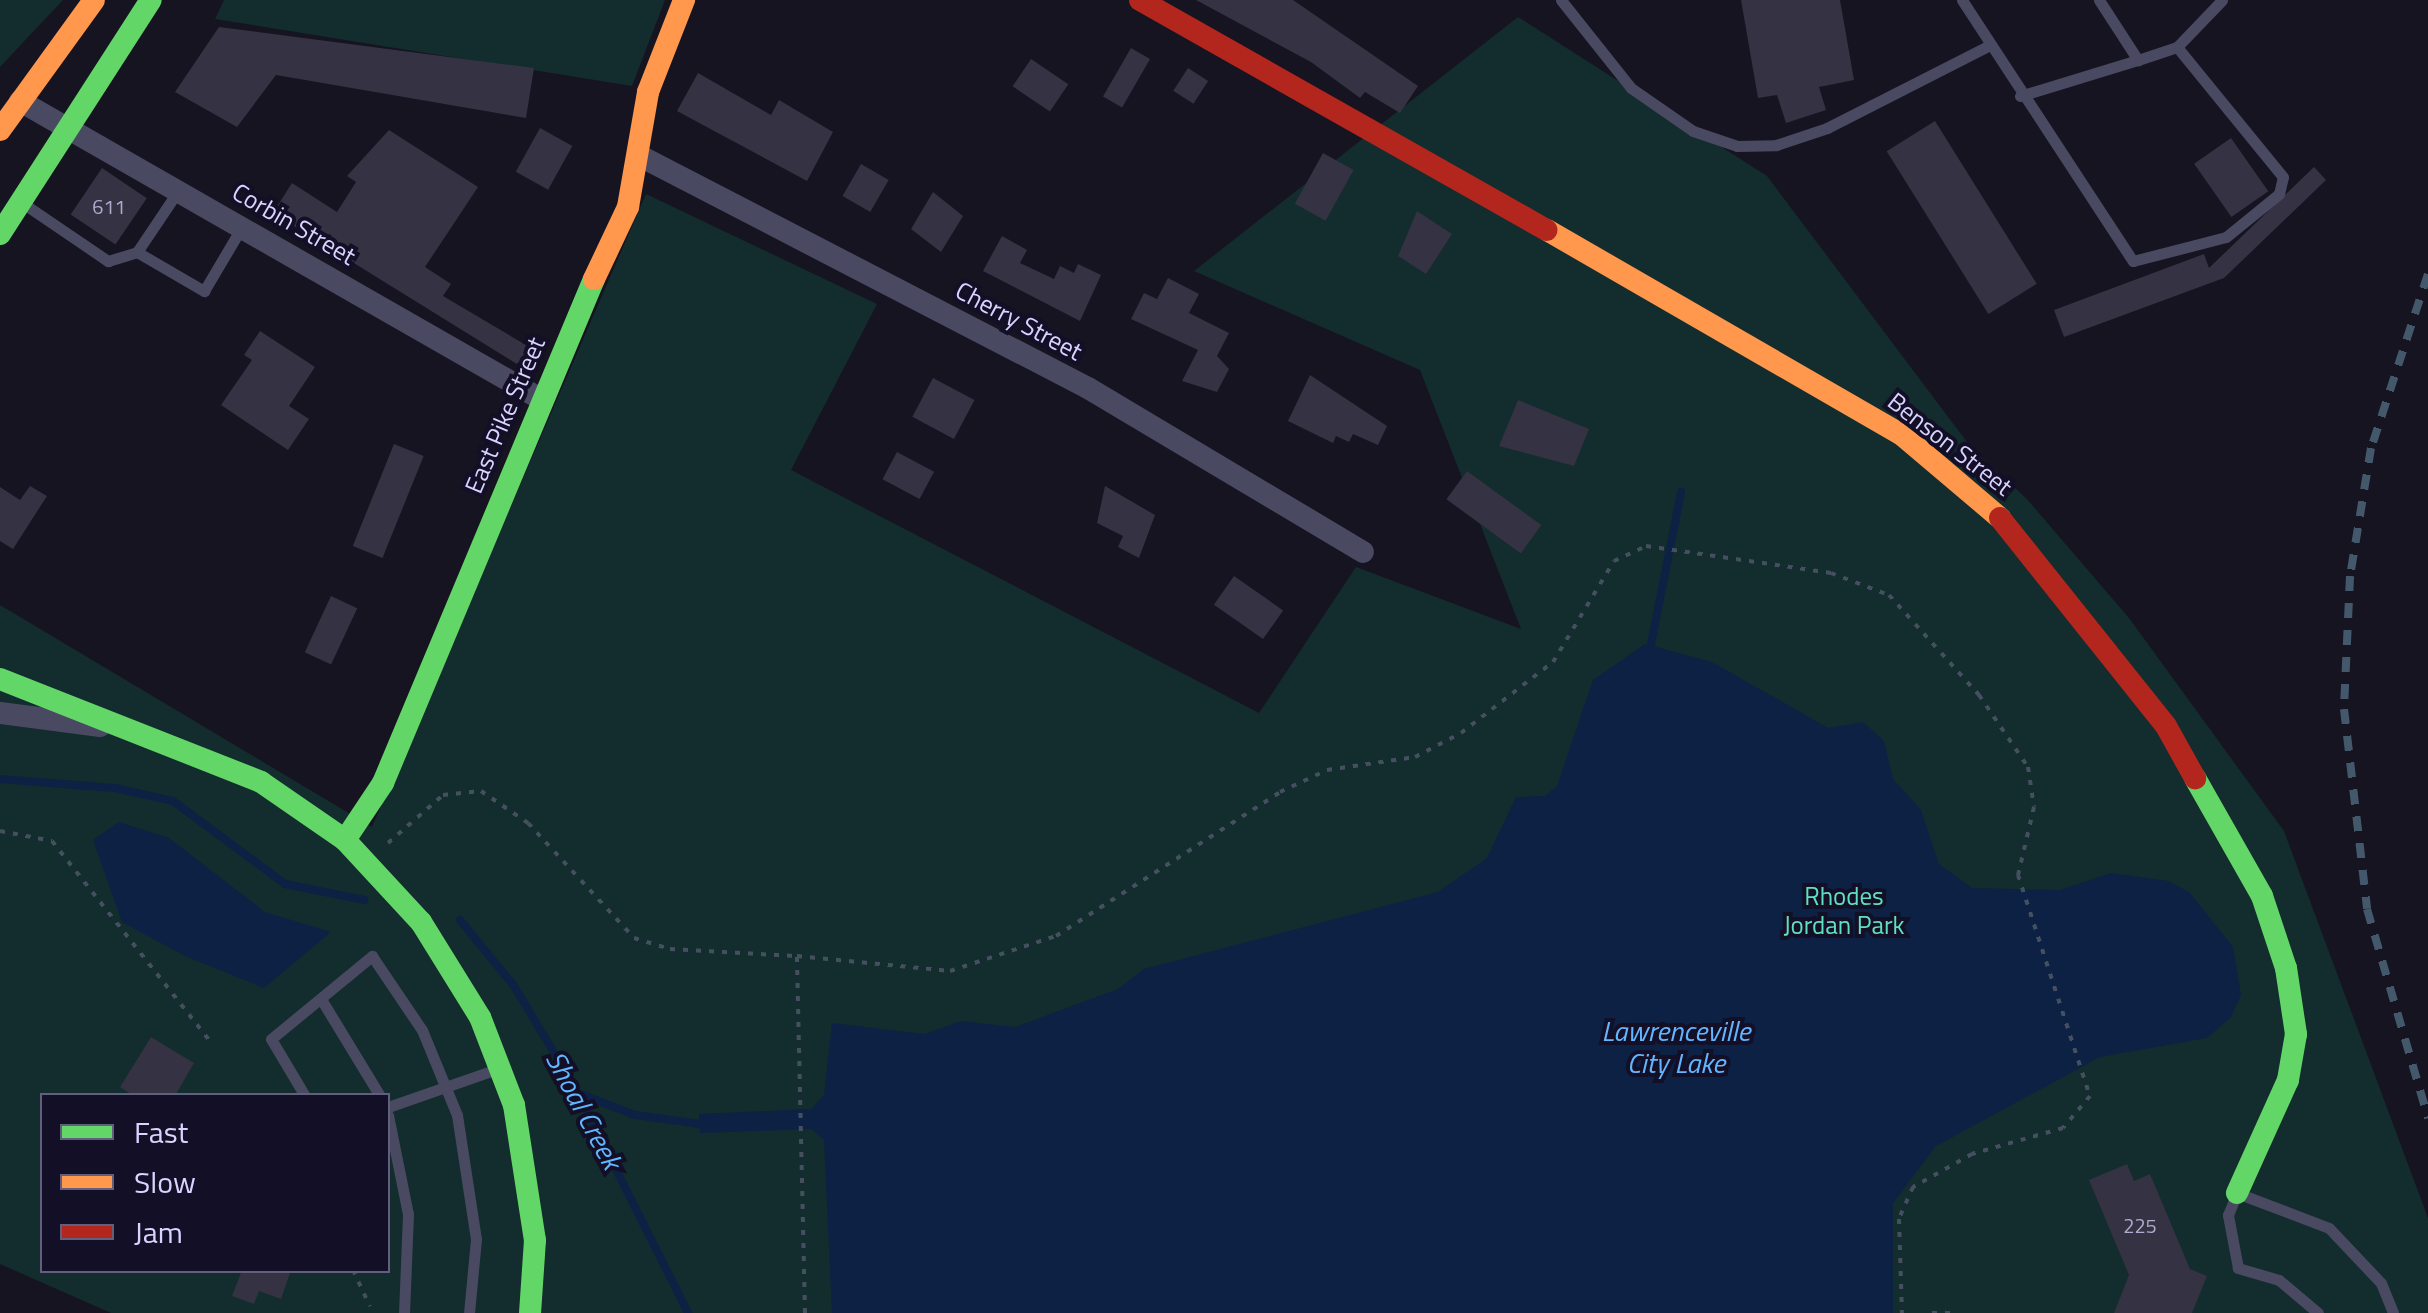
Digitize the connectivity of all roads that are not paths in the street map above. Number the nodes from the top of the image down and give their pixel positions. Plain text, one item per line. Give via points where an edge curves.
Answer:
1 (94, 0) edge
2 (122, 0) edge
3 (151, 0) edge
4 (684, 0) edge
5 (1140, 0) edge
6 (1561, 0) edge
7 (1962, 0) edge
8 (2099, 0) edge
9 (2222, 0) edge
10 (1988, 46) junction
11 (2177, 47) junction
12 (2138, 60) junction
13 (2020, 96) junction
14 (20, 101) junction
15 (59, 125) junction
16 (0, 130) edge
17 (640, 156) junction
18 (178, 191) junction
19 (20, 202) junction
20 (243, 226) junction
21 (0, 234) edge
22 (137, 252) junction
23 (539, 398) junction
24 (1363, 552) dead end
25 (0, 679) edge
26 (0, 713) edge
27 (114, 727) junction
28 (346, 840) junction
29 (321, 999) junction
30 (502, 1067) junction
31 (448, 1085) junction
32 (303, 1093) edge
33 (378, 1093) edge
34 (390, 1106) edge
35 (390, 1125) edge
36 (2237, 1193) junction
37 (404, 1313) edge
38 (469, 1313) edge
39 (530, 1313) edge
40 (2318, 1313) edge
41 (2393, 1313) edge

1 - 14 street
2 - 15 street
3 - 15 street
4 - 17 street, East Pike Street via 648,92
5 - 36 street, Benson Street via 1902,434 2001,519 2166,726 2262,896 2286,968 2296,1034 2288,1080
6 - 10 lane via 1631,88 1693,131 1737,146 1776,145 1827,128
7 - 10 lane
8 - 12 lane
9 - 11 lane
10 - 13 lane
11 - 12 lane
11 - 13 lane via 2283,177 2279,194 2226,237 2133,262 2122,255
12 - 13 lane
14 - 15 street, Corbin Street
14 - 16 street
15 - 18 street, Corbin Street
15 - 19 street
17 - 23 street, East Pike Street via 628,207
17 - 24 street, Cherry Street via 1088,388
18 - 20 street, Corbin Street
18 - 22 lane
19 - 21 street
19 - 22 lane via 108,260
20 - 22 lane via 204,291
20 - 23 street, Corbin Street
23 - 28 street, East Pike Street via 383,783
25 - 27 street
26 - 27 street via 30,722
27 - 28 street via 248,776
28 - 30 street via 421,922
29 - 31 lane via 372,956 408,1004
29 - 32 lane via 272,1039
29 - 33 lane
30 - 31 lane
30 - 39 street via 529,1176
31 - 34 lane
31 - 38 lane via 472,1186
35 - 37 lane via 408,1214
36 - 40 lane via 2228,1215 2238,1268 2280,1280
36 - 41 lane via 2329,1228 2381,1283

